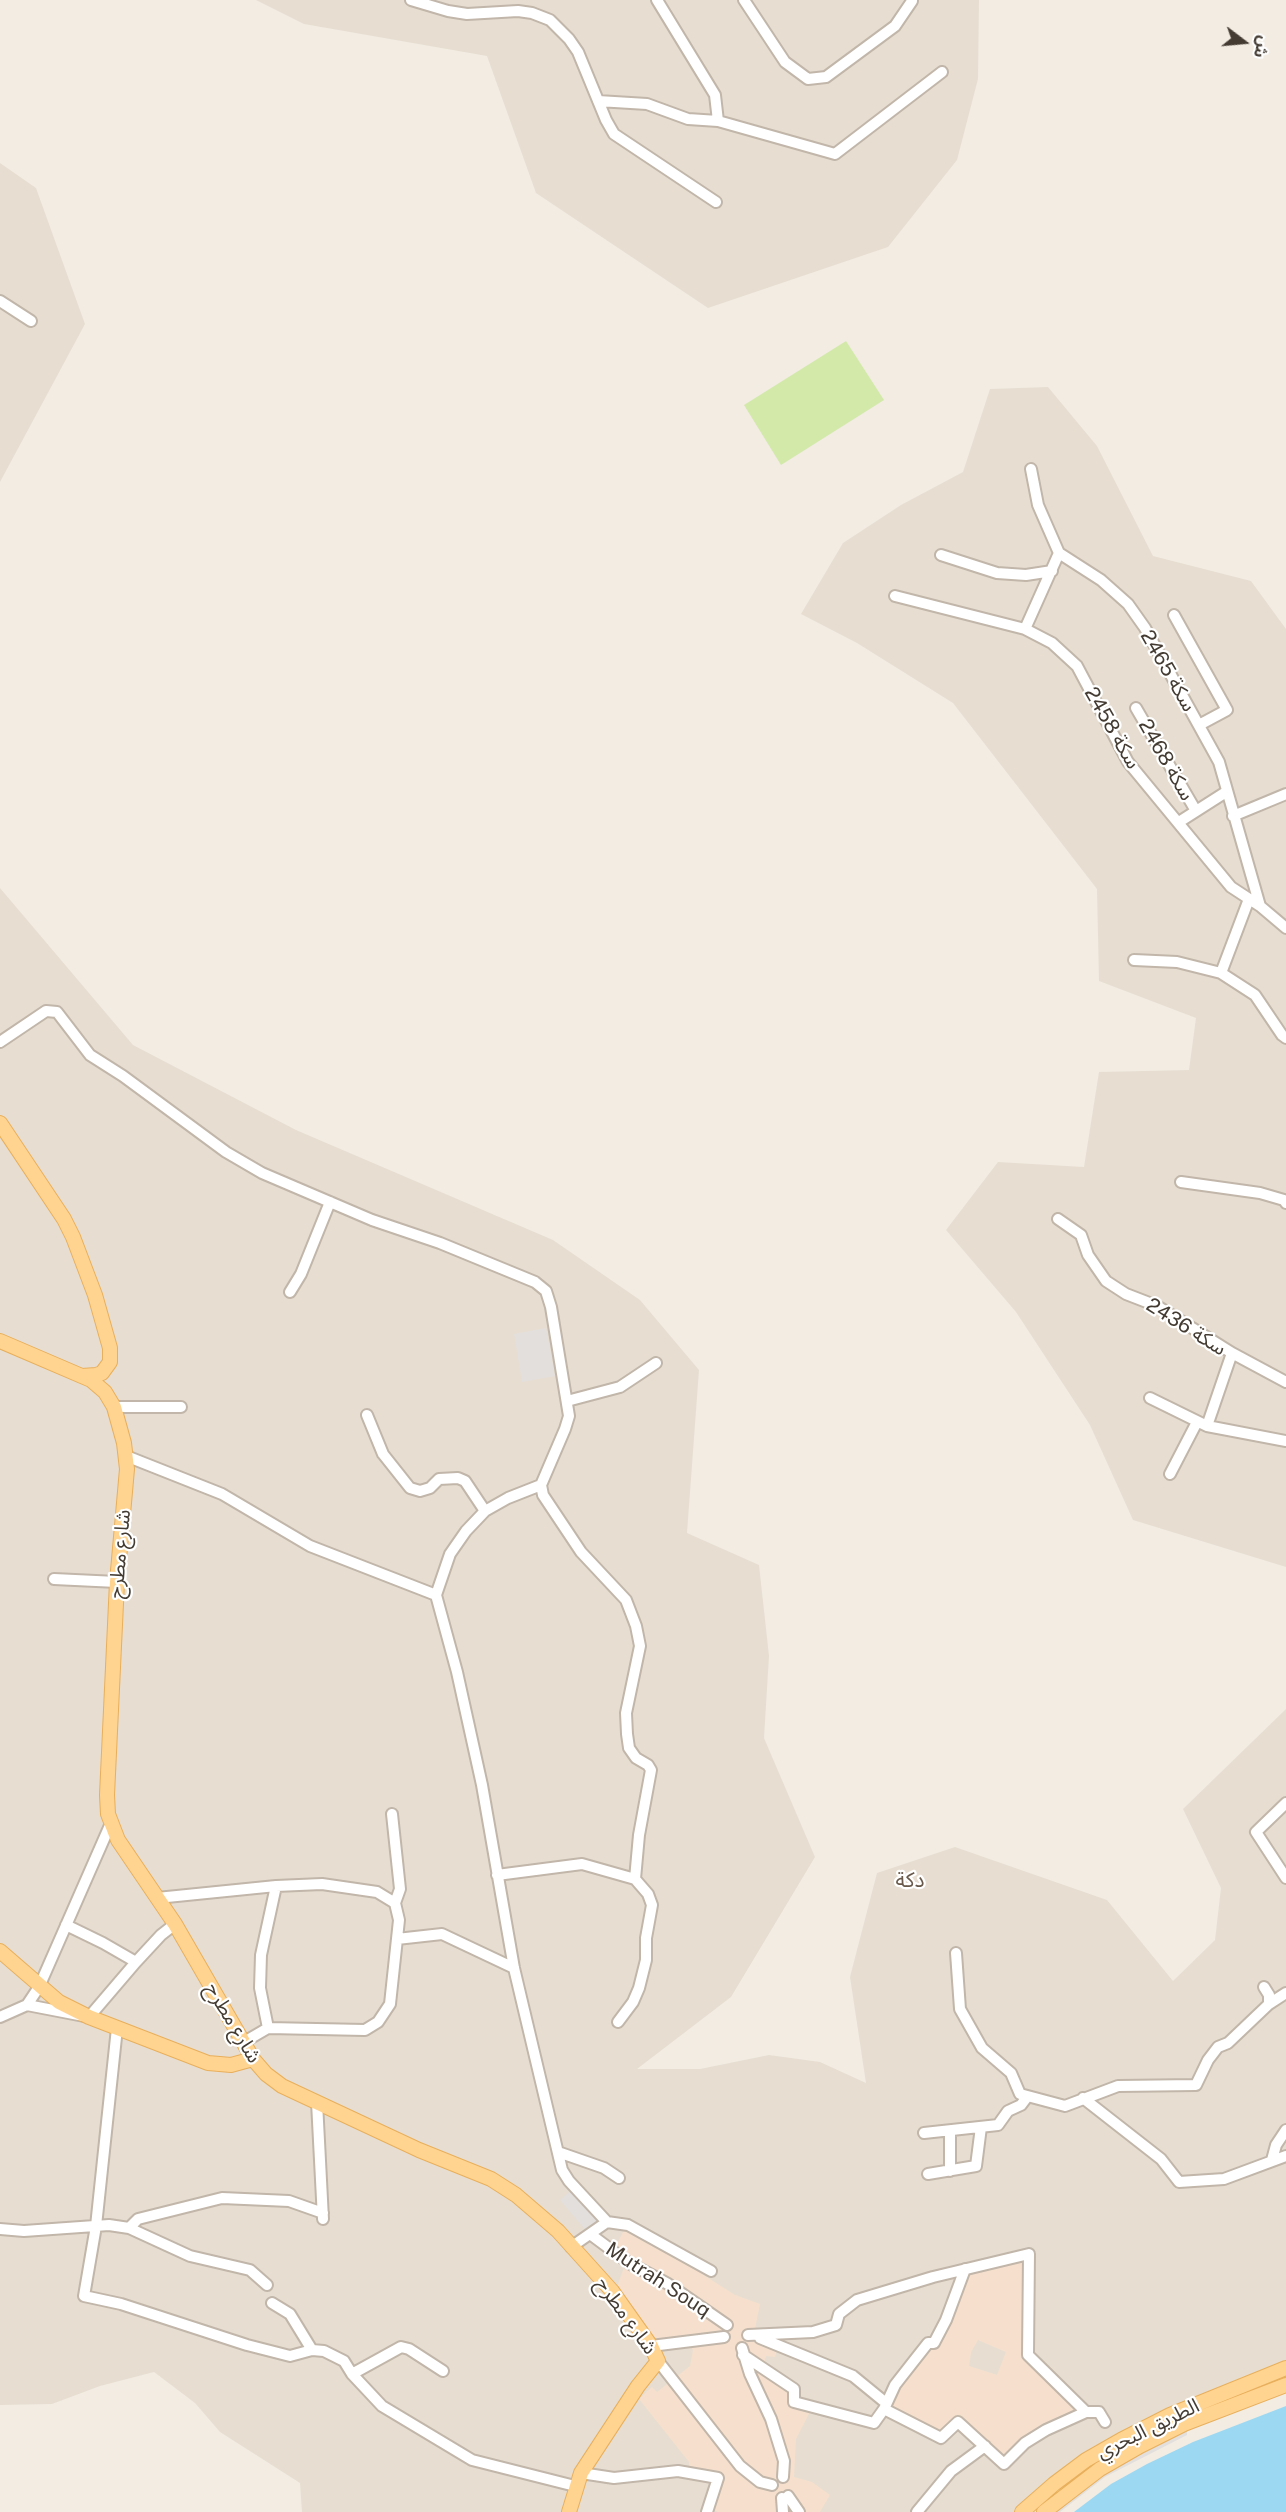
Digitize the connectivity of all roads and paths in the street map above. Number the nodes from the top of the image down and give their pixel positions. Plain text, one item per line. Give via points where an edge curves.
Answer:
1 (411, 0) edge
2 (533, 0) edge
3 (657, 0) edge
4 (744, 0) edge
5 (912, 1) edge
6 (532, 13) junction
7 (942, 72) dead end
8 (598, 101) junction
9 (718, 122) junction
10 (716, 202) dead end
11 (0, 301) edge
12 (31, 321) dead end
13 (1031, 469) dead end
14 (1059, 553) junction
15 (941, 555) dead end
16 (1052, 571) junction
17 (895, 596) dead end
18 (1174, 615) dead end
19 (1025, 630) junction
20 (1136, 708) dead end
21 (1199, 725) junction
22 (1226, 792) junction
23 (1286, 794) edge
24 (1196, 811) junction
25 (1233, 816) junction
26 (1179, 822) junction
27 (1249, 899) junction
28 (1260, 906) junction
29 (1286, 928) edge
30 (1134, 960) dead end
31 (1221, 973) junction
32 (1286, 1038) edge
33 (0, 1042) edge
34 (0, 1123) edge
35 (1181, 1182) dead end
36 (1285, 1200) edge
37 (330, 1202) junction
38 (1058, 1219) dead end
39 (290, 1292) dead end
40 (0, 1341) edge
41 (1232, 1353) junction
42 (656, 1364) dead end
43 (80, 1375) junction
44 (1286, 1382) edge
45 (1150, 1398) dead end
46 (567, 1401) junction
47 (114, 1407) junction
48 (181, 1407) dead end
49 (368, 1415) dead end
50 (1202, 1424) junction
51 (1286, 1441) edge
52 (126, 1456) junction
53 (1170, 1474) dead end
54 (542, 1485) junction
55 (485, 1511) junction
56 (54, 1579) dead end
57 (117, 1582) junction
58 (436, 1595) junction
59 (1286, 1803) edge
60 (392, 1814) dead end
61 (111, 1823) junction
62 (497, 1875) junction
63 (635, 1878) junction
64 (1286, 1878) edge
65 (276, 1886) junction
66 (157, 1898) junction
67 (395, 1904) junction
68 (175, 1924) junction
69 (66, 1925) junction
70 (397, 1939) junction
71 (0, 1952) edge
72 (956, 1953) dead end
73 (136, 1962) junction
74 (514, 1968) junction
75 (1264, 1987) dead end
76 (39, 1988) junction
77 (1286, 1993) edge
78 (1269, 2004) junction
79 (27, 2005) junction
80 (0, 2017) edge
81 (89, 2017) junction
82 (618, 2022) dead end
83 (117, 2028) junction
84 (268, 2028) junction
85 (244, 2042) junction
86 (253, 2059) junction
87 (1027, 2097) junction
88 (1083, 2098) junction
89 (317, 2102) junction
90 (981, 2127) junction
91 (1286, 2130) edge
92 (951, 2131) junction
93 (924, 2133) dead end
94 (558, 2152) junction
95 (1286, 2156) edge
96 (1272, 2160) junction
97 (950, 2171) junction
98 (928, 2174) dead end
99 (619, 2178) dead end
100 (607, 2222) junction
101 (96, 2226) junction
102 (129, 2228) junction
103 (0, 2229) edge
104 (590, 2234) junction
105 (571, 2247) junction
106 (965, 2270) junction
107 (711, 2271) dead end
108 (267, 2284) dead end
109 (272, 2303) dead end
110 (726, 2325) dead end
111 (724, 2337) dead end
112 (651, 2346) junction
113 (312, 2350) junction
114 (658, 2361) junction
115 (1286, 2368) edge
116 (443, 2371) dead end
117 (352, 2374) junction
118 (1286, 2385) edge
119 (885, 2406) junction
120 (1086, 2412) junction
121 (1106, 2422) dead end
122 (985, 2446) junction
123 (581, 2473) junction
124 (783, 2477) dead end
125 (772, 2485) dead end
126 (575, 2486) junction
127 (569, 2512) edge
128 (708, 2512) edge
129 (783, 2512) edge
130 (799, 2512) edge
131 (917, 2512) edge
132 (1022, 2512) edge
133 (1044, 2512) edge

1 - 6 street via 467,14
2 - 6 street
3 - 9 street via 715,95
4 - 5 street via 785,62 808,79 826,77 895,26
6 - 8 street via 550,21 569,39
7 - 9 street via 835,154
8 - 9 street via 646,104 688,119
8 - 10 street via 614,134
11 - 12 street
13 - 14 street via 1038,505
14 - 16 street
14 - 21 street, سكة 2465 via 1101,580 1128,604
15 - 16 street via 996,573 1026,575
16 - 19 street
17 - 19 street, سكة 2458
18 - 21 street via 1227,710
19 - 26 street, سكة 2458 via 1052,643 1077,666 1128,762
20 - 24 street, سكة 2468
21 - 22 street, سكة 2465 via 1219,762
22 - 24 street
22 - 25 street, سكة 2465
23 - 25 street
24 - 26 street
25 - 28 street, سكة 2465
26 - 27 street, سكة 2458 via 1231,887
27 - 28 street, سكة 2458
27 - 31 street
28 - 29 street, سكة 2458
30 - 31 street via 1177,962
31 - 32 street via 1255,995
33 - 37 street via 46,1011 57,1012 90,1055 226,1152 262,1173
34 - 43 main road via 64,1219 96,1295 110,1362 96,1376
35 - 36 street
37 - 39 street
37 - 46 street via 535,1282 546,1291
38 - 41 street, سكة 2436 via 1081,1235 1088,1255 1106,1281 1157,1306
40 - 43 main road, شارع مطرح
41 - 44 street
41 - 50 street, سكة 2436
42 - 46 street via 620,1387
43 - 47 main road, شارع مطرح via 99,1386
45 - 50 street
46 - 54 street via 565,1429
47 - 48 street
47 - 52 main road, شارع مطرح
49 - 55 street via 383,1454 410,1488 420,1491 439,1479 458,1478 465,1481
50 - 51 street
50 - 53 street, سكة 2436
52 - 57 main road, شارع مطرح
52 - 58 street via 222,1494 310,1546
54 - 55 street
54 - 63 street via 547,1505 580,1552 626,1600 636,1626 640,1646 626,1713 627,1734 629,1748 648,1765 651,1776
55 - 58 street via 450,1554
56 - 57 street
57 - 61 main road, شارع مطرح via 107,1795
58 - 62 street via 482,1785
59 - 64 street via 1256,1832
60 - 67 street via 400,1889
61 - 66 main road, شارع مطرح
61 - 69 street
62 - 63 street via 582,1864
62 - 74 street
63 - 82 street via 652,1905 647,1952 637,1995
65 - 66 street
65 - 67 street via 322,1884 377,1892
65 - 84 street via 261,1955 261,1988
66 - 68 main road, شارع مطرح
67 - 70 street via 399,1920
68 - 73 street
68 - 85 main road, شارع مطرح
69 - 73 street
69 - 76 street
70 - 74 street via 442,1934
70 - 84 street via 390,2004 378,2022 364,2030
71 - 76 main road
72 - 87 street via 960,2009 982,2048 1011,2073 1020,2094
73 - 81 street
74 - 94 street
75 - 78 street
76 - 79 street
76 - 81 main road
77 - 78 street
78 - 88 street via 1228,2043 1218,2047 1196,2085 1118,2086
79 - 80 street
79 - 81 street
81 - 83 main road
83 - 86 main road via 215,2065
83 - 101 street
84 - 85 street
85 - 86 main road, شارع مطرح
86 - 89 main road, شارع مطرح via 274,2080
87 - 88 street via 1065,2106
87 - 90 street via 1008,2111 998,2125
88 - 96 street via 1161,2159 1179,2182 1224,2179
89 - 102 street via 323,2216 289,2201 222,2198 138,2219
89 - 105 main road, شارع مطرح via 504,2186
90 - 92 street
90 - 97 street via 976,2166
91 - 96 street
92 - 93 street
92 - 97 street
94 - 99 street via 604,2168
94 - 100 street via 569,2181
95 - 96 street
97 - 98 street
100 - 104 street
100 - 107 street via 628,2225
101 - 102 street
101 - 103 street
101 - 113 street via 84,2296 290,2356
102 - 108 street via 190,2256 250,2270
104 - 105 street
104 - 110 street, Mutrah Souq
105 - 112 main road, شارع مطرح via 612,2291
106 - 119 street via 934,2343 928,2343 895,2385
106 - 119 street via 857,2300 839,2314 836,2325 813,2332 751,2336 853,2376
106 - 120 street via 1029,2254 1028,2355
109 - 113 street via 290,2314
111 - 112 street
112 - 114 main road, شارع مطرح
113 - 117 street via 336,2356
114 - 123 main road, شارع مطرح
114 - 125 street via 740,2466 760,2482
115 - 132 main road, الطريق البحري via 1170,2415 1121,2440 1070,2472
116 - 117 street via 401,2347
117 - 126 street via 381,2406 472,2460
118 - 133 main road, الطريق البحري via 1184,2424 1140,2446 1092,2474
119 - 122 street via 941,2438 958,2422
119 - 124 street via 874,2423 794,2402 794,2389 743,2352 771,2419 784,2461
120 - 121 street via 1099,2412
120 - 122 street via 1046,2430 1004,2464
122 - 131 street via 951,2471
123 - 126 main road, شارع مطرح
123 - 128 street via 614,2478 678,2471 718,2478
126 - 127 main road, شارع مطرح
129 - 130 street via 785,2497

